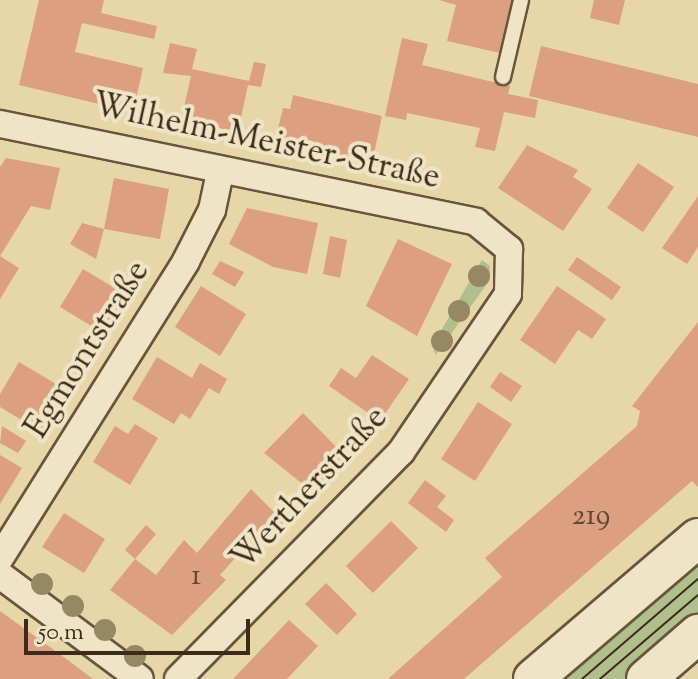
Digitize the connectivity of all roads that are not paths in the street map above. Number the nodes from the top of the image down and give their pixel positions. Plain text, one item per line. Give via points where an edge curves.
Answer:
1 (521, 0) edge
2 (503, 77) dead end
3 (0, 124) edge
4 (220, 172) junction
5 (509, 249) joint
6 (698, 538) edge
7 (0, 558) edge
8 (0, 575) edge
9 (698, 634) edge
10 (140, 679) edge
11 (178, 679) edge
12 (533, 679) edge
13 (646, 679) edge

1 - 2 lane
3 - 4 street, Wilhelm-Meister-Straße
4 - 5 street, Wilhelm-Meister-Straße via 476,222
4 - 7 street, Egmontstraße via 212,210 186,261
5 - 11 street, Wertherstraße via 508,294 401,452
6 - 12 main road
8 - 10 street
9 - 13 main road

